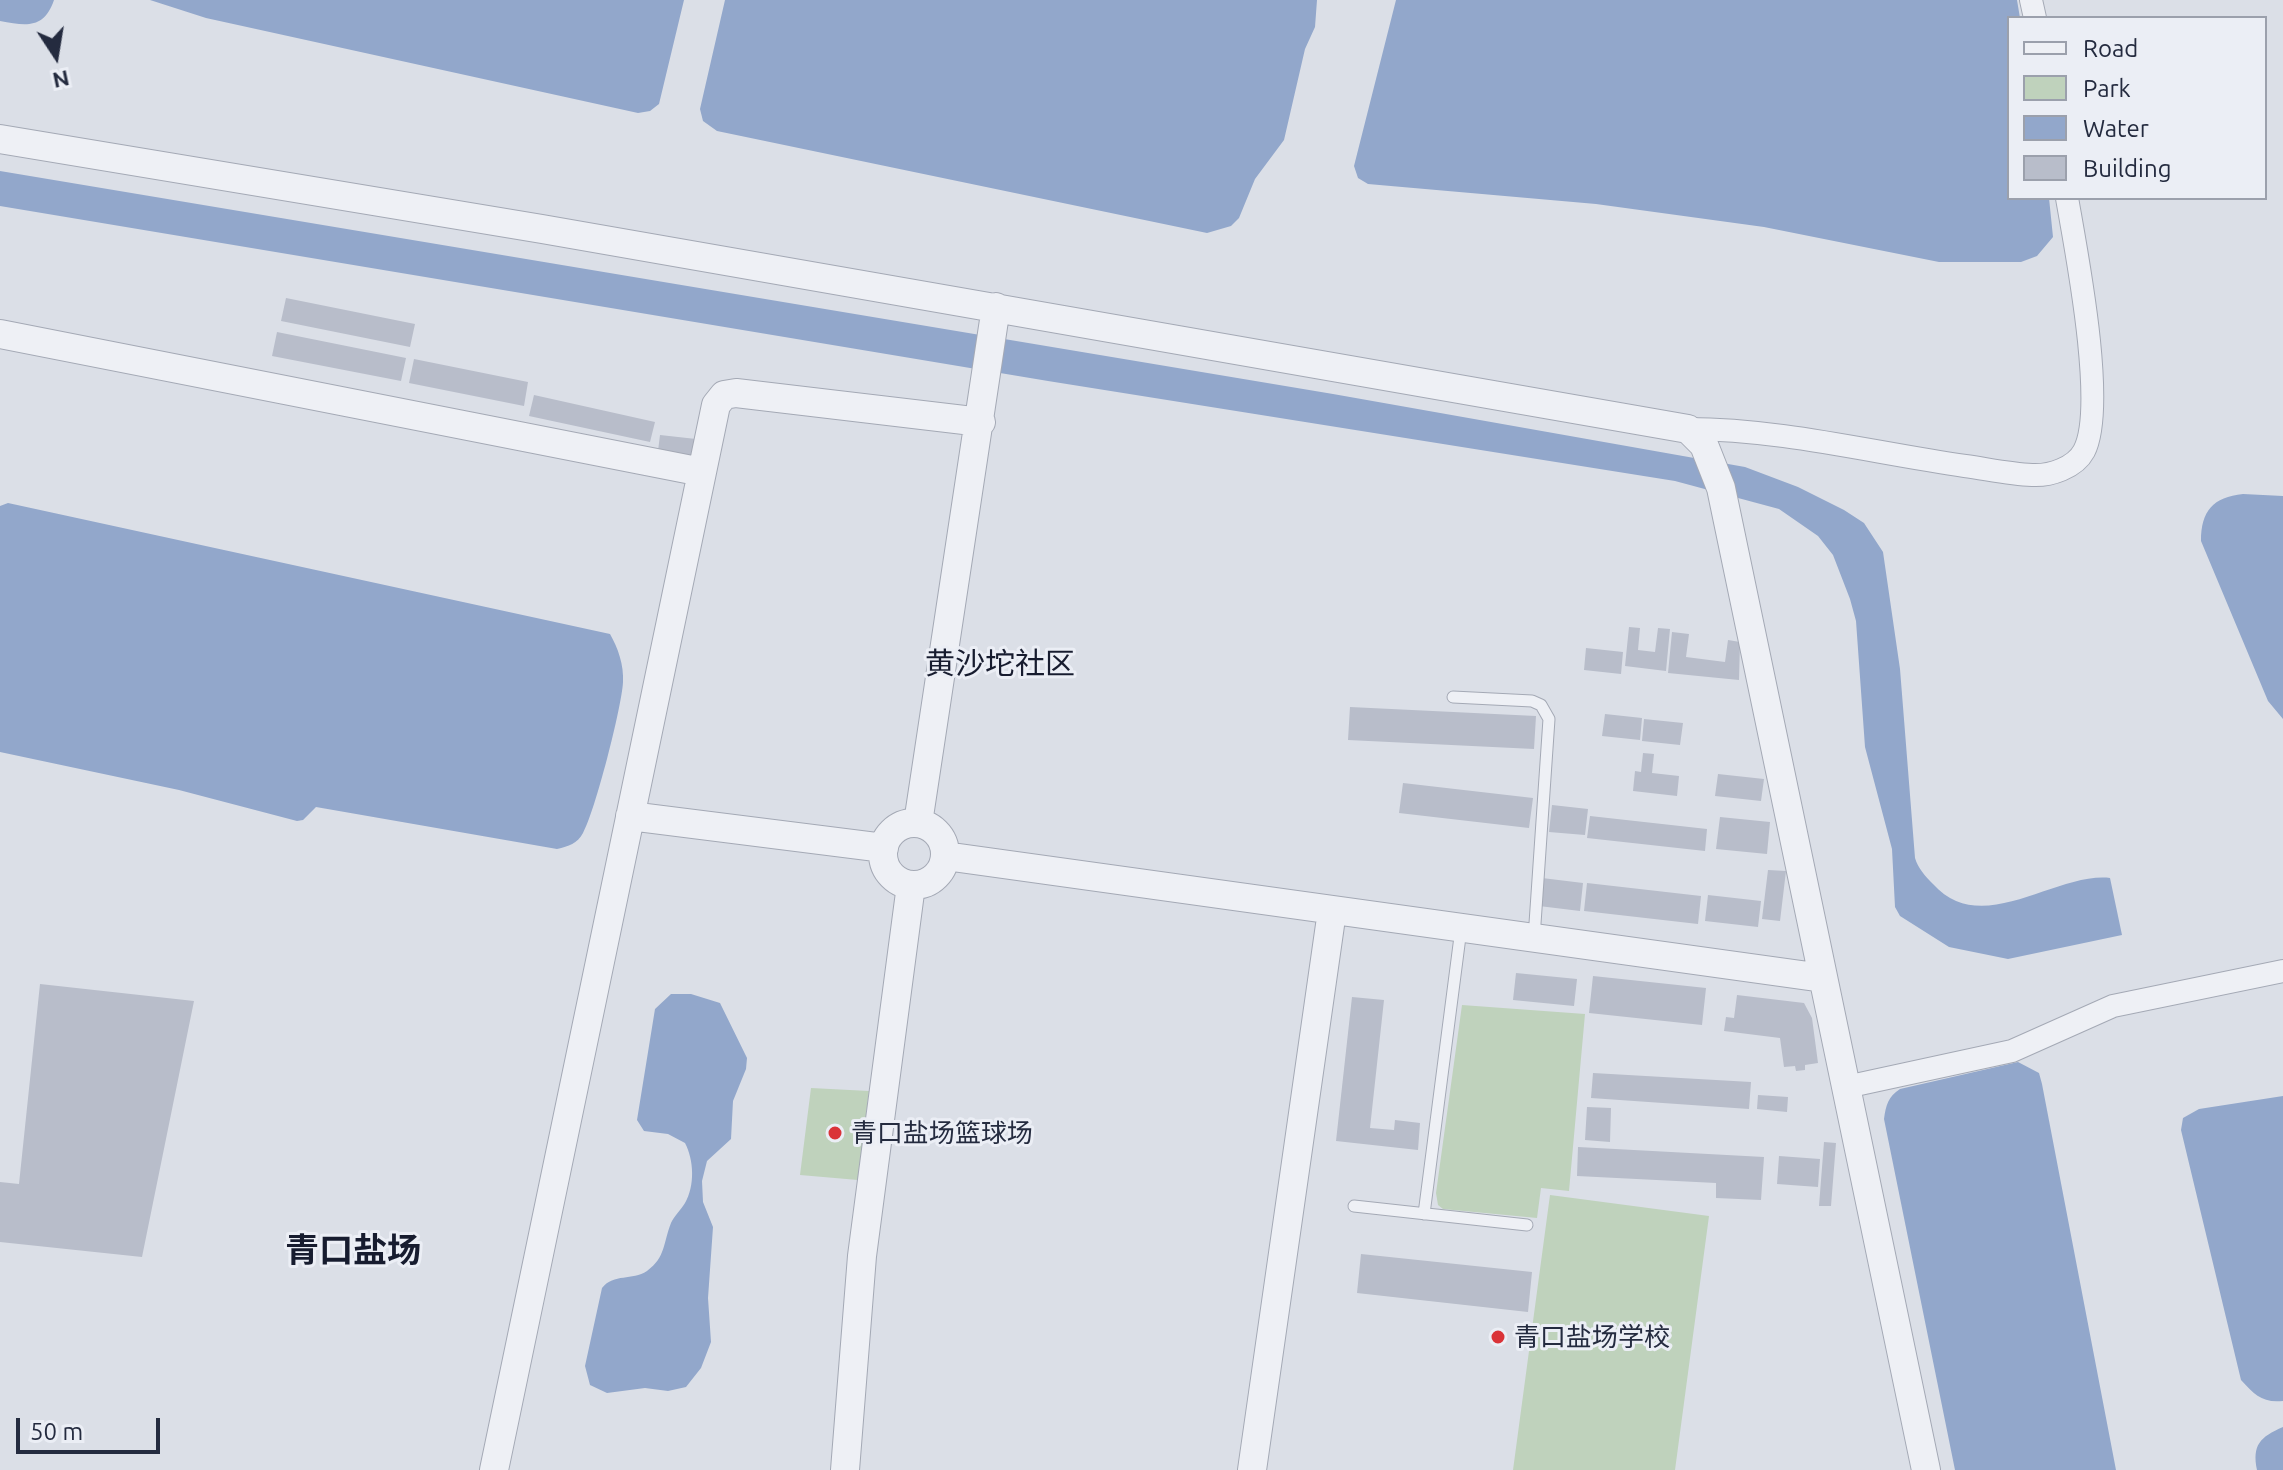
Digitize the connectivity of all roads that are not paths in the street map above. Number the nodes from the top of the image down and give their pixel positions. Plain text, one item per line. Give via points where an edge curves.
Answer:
1 (0, 139) edge
2 (2067, 200) edge
3 (996, 307) junction
4 (0, 334) edge
5 (981, 422) junction
6 (1688, 429) junction
7 (702, 472) junction
8 (1453, 697) dead end
9 (630, 816) junction
10 (918, 823) junction
11 (884, 848) junction
12 (945, 856) junction
13 (911, 885) junction
14 (1332, 911) junction
15 (1461, 929) junction
16 (1534, 939) junction
17 (2283, 971) edge
18 (1823, 978) junction
19 (1846, 1087) junction
20 (1354, 1206) dead end
21 (1424, 1214) junction
22 (1527, 1225) dead end
23 (494, 1470) edge
24 (845, 1470) edge
25 (1252, 1470) edge
26 (1926, 1470) edge

1 - 3 street
2 - 6 street via 2093,421 2086,448 2073,464 2033,475 1749,430
3 - 5 street
3 - 6 street
4 - 7 street
5 - 7 street via 724,395 716,405
5 - 10 street
6 - 18 street via 1709,454 1721,488
7 - 9 street
8 - 16 lane via 1532,701 1549,719
9 - 11 street
9 - 23 street
10 - 11 street via 892,832
10 - 12 street via 941,838
11 - 13 street via 889,872
12 - 13 street via 934,877
12 - 14 street
13 - 24 street via 862,1256
14 - 15 street
14 - 25 street
15 - 16 street
15 - 21 lane
16 - 18 street
17 - 19 street via 2113,1006 2012,1051
18 - 19 street
19 - 26 street
20 - 21 lane
21 - 22 lane

